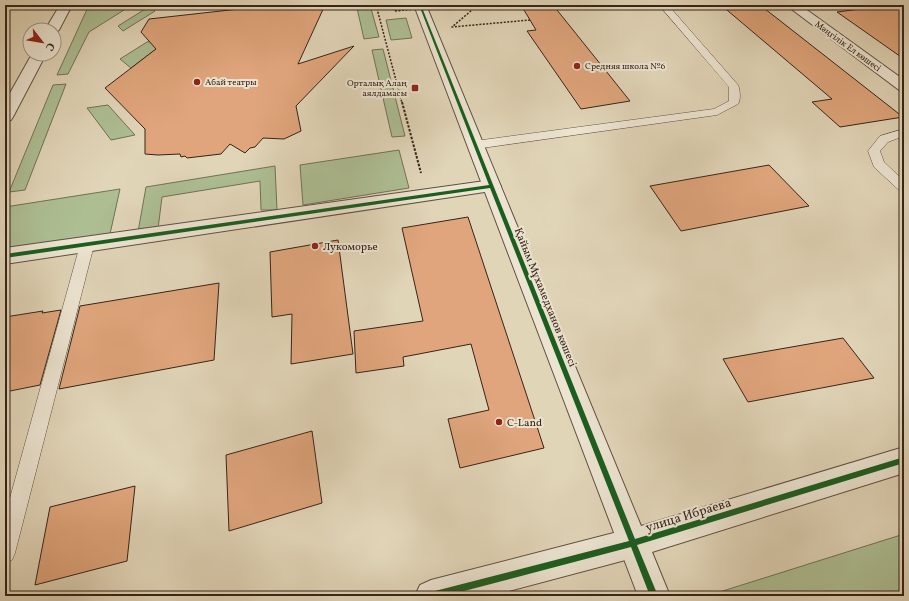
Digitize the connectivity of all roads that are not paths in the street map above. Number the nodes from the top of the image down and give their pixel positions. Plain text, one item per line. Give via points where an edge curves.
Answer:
1 (66, 5) edge
2 (420, 5) edge
3 (663, 5) edge
4 (792, 5) edge
5 (56, 22) edge
6 (35, 62) edge
7 (904, 87) edge
8 (5, 118) edge
9 (904, 132) edge
10 (475, 144) junction
11 (492, 186) junction
12 (904, 188) edge
13 (87, 245) junction
14 (5, 256) edge
15 (904, 460) edge
16 (632, 543) junction
17 (5, 553) edge
18 (431, 596) edge
19 (654, 596) edge

1 - 5 street
2 - 10 street, Қайым Мұхамедханов көшесі
3 - 10 lane via 734,87 734,102 717,112
4 - 7 street, Мәңгілік Ел көшесі
6 - 8 street
9 - 12 lane via 884,139 874,151 878,164
10 - 11 street, Қайым Мұхамедханов көшесі
11 - 13 street
11 - 16 street, Қайым Мұхамедханов көшесі
13 - 14 street
13 - 17 lane
15 - 16 street, улица Ибраева
16 - 18 street, улица Ибраева
16 - 19 street, Қайым Мұхамедханов көшесі

